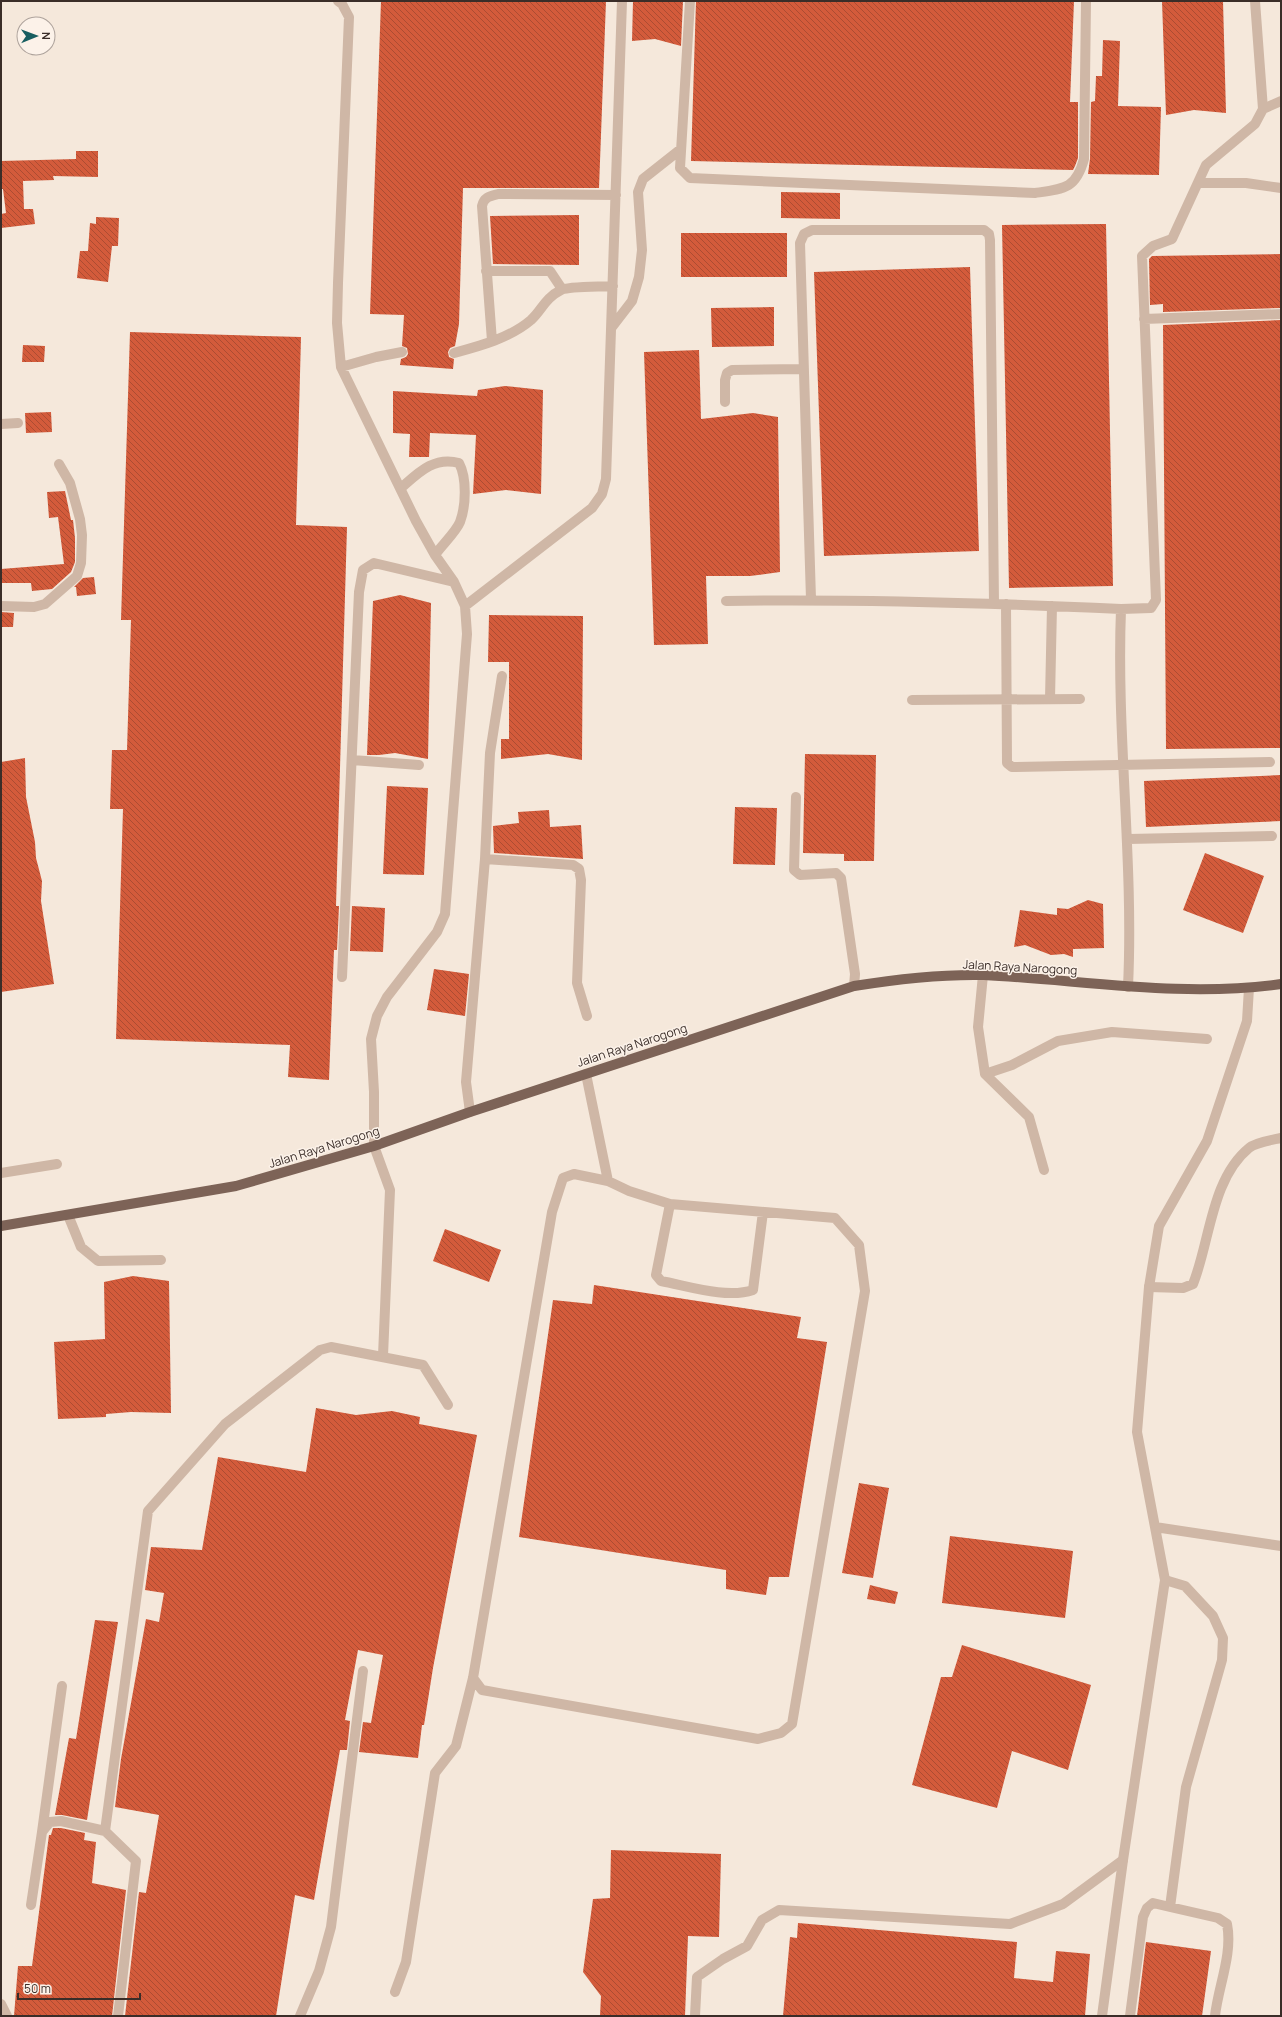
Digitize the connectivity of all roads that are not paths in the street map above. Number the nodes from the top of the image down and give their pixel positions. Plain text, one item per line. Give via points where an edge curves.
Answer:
1 (338, 1) edge
2 (622, 1) edge
3 (690, 1) edge
4 (1086, 1) edge
5 (1255, 1) edge
6 (1281, 101) edge
7 (1264, 108) junction
8 (681, 149) junction
9 (1198, 182) junction
10 (1281, 188) edge
11 (616, 195) junction
12 (486, 271) junction
13 (613, 286) junction
14 (562, 289) junction
15 (1281, 314) edge
16 (1144, 319) junction
17 (612, 327) junction
18 (492, 341) junction
19 (402, 352) dead end
20 (454, 353) dead end
21 (341, 367) junction
22 (804, 369) junction
23 (725, 402) dead end
24 (18, 423) dead end
25 (1, 424) edge
26 (59, 464) dead end
27 (401, 488) junction
28 (435, 555) junction
29 (454, 582) junction
30 (811, 600) junction
31 (726, 601) dead end
32 (994, 603) junction
33 (1006, 604) junction
34 (1, 606) edge
35 (465, 606) junction
36 (1052, 606) junction
37 (1121, 609) junction
38 (502, 676) dead end
39 (1050, 699) junction
40 (1080, 699) dead end
41 (912, 700) dead end
42 (1007, 701) junction
43 (352, 760) junction
44 (1270, 762) dead end
45 (1124, 764) junction
46 (419, 765) dead end
47 (796, 797) dead end
48 (1272, 836) dead end
49 (1128, 839) junction
50 (485, 859) junction
51 (983, 975) junction
52 (342, 977) dead end
53 (1281, 984) edge
54 (854, 986) junction
55 (1128, 987) junction
56 (1249, 988) junction
57 (587, 1016) dead end
58 (1207, 1039) dead end
59 (586, 1074) junction
60 (985, 1074) junction
61 (470, 1112) junction
62 (1281, 1138) edge
63 (374, 1146) junction
64 (57, 1164) dead end
65 (1044, 1170) dead end
66 (1, 1173) edge
67 (608, 1181) junction
68 (670, 1204) junction
69 (763, 1212) junction
70 (68, 1215) junction
71 (1, 1226) edge
72 (161, 1260) dead end
73 (1149, 1287) junction
74 (383, 1356) junction
75 (448, 1405) dead end
76 (1155, 1527) junction
77 (1281, 1546) edge
78 (1165, 1580) junction
79 (363, 1671) dead end
80 (472, 1678) junction
81 (62, 1686) dead end
82 (105, 1831) junction
83 (42, 1832) junction
84 (1123, 1860) junction
85 (31, 1905) dead end
86 (1170, 1907) junction
87 (396, 1992) dead end
88 (1, 2004) edge
89 (7, 2016) edge
90 (118, 2016) edge
91 (300, 2016) edge
92 (694, 2016) edge
93 (1102, 2016) edge
94 (1130, 2016) edge
95 (1215, 2016) edge

1 - 21 street via 349,17 338,283
2 - 11 street
3 - 8 street
4 - 8 street via 1084,159 1073,184 1035,193 690,178 680,168
5 - 7 street
6 - 7 street
7 - 9 street via 1255,124 1206,165
8 - 17 street via 643,179 638,192 642,250 639,277 632,301
9 - 10 street via 1246,182
9 - 16 street via 1172,239 1153,246 1142,256
11 - 12 street via 498,194 487,197 482,206
11 - 13 street
12 - 14 street via 550,271
12 - 18 street
13 - 14 street
13 - 17 street
14 - 18 street via 546,300 531,320
15 - 16 street
16 - 37 street via 1156,600 1151,608
17 - 35 street via 606,479 602,494 592,508
18 - 20 street
19 - 21 street
21 - 27 street
22 - 23 street via 732,370 727,373 725,380
22 - 30 street
22 - 32 street via 800,243 804,234 812,230 984,230 990,234
24 - 25 street
26 - 34 street via 70,483 80,519 81,563 77,576 45,604 34,607
27 - 28 street
27 - 28 street via 433,463 459,463 463,471 464,500 459,523
28 - 29 street
29 - 35 street
29 - 43 street via 374,563 362,570
30 - 31 street
30 - 32 street
32 - 33 street
33 - 36 street
33 - 42 street
35 - 63 street via 467,634 445,914 437,932 387,997 376,1016 371,1039
36 - 37 street
36 - 39 street
37 - 45 street via 1119,649
38 - 50 street via 490,753
39 - 40 street
39 - 42 street
41 - 42 street
42 - 45 street via 1007,762 1012,767
43 - 46 street
43 - 52 street
44 - 45 street
45 - 49 street
47 - 54 street via 794,870 800,875 836,873 841,878 855,974
48 - 49 street
49 - 55 street
50 - 57 street via 574,865 579,869 581,880 577,984
50 - 61 street via 466,1082
51 - 54 main road, Jalan Raya Narogong via 911,977
51 - 55 main road, Jalan Raya Narogong
51 - 60 street via 978,1027
53 - 56 main road, Jalan Raya Narogong
54 - 59 main road, Jalan Raya Narogong
55 - 56 main road, Jalan Raya Narogong
56 - 73 street via 1247,1021 1207,1141 1160,1226
58 - 60 street via 1112,1032 1058,1041 1012,1066
59 - 61 main road, Jalan Raya Narogong
59 - 67 street
60 - 65 street via 1029,1117
61 - 63 main road, Jalan Raya Narogong
62 - 73 street via 1250,1147 1226,1176 1193,1284 1183,1288
63 - 70 main road, Jalan Raya Narogong via 236,1186
63 - 74 street via 390,1190
64 - 66 street
67 - 68 street via 629,1191
67 - 80 street via 574,1174 562,1178 552,1212
68 - 69 street
68 - 69 street via 656,1275 661,1281 727,1293 753,1290
69 - 80 street via 835,1218 859,1245 865,1292 792,1724 781,1732 758,1739 482,1690
70 - 71 main road, Jalan Raya Narogong
70 - 72 street via 81,1247 98,1261
73 - 76 street via 1137,1432
74 - 75 street via 422,1365
74 - 82 street via 330,1347 320,1350 225,1424 148,1511
76 - 77 street
76 - 78 street
78 - 84 street
78 - 86 street via 1185,1586 1213,1616 1223,1638 1222,1660 1186,1787
79 - 91 street via 331,1927 319,1971
80 - 87 street via 456,1746 435,1773 406,1962
81 - 83 street
82 - 83 street via 56,1821 50,1822
82 - 90 street via 136,1861
83 - 85 street
84 - 92 street via 1063,1904 1010,1924 780,1910 762,1920 747,1946 697,1977
84 - 93 street
86 - 94 street via 1153,1903 1145,1912
86 - 95 street via 1218,1918 1228,1924 1228,1948
88 - 89 street

